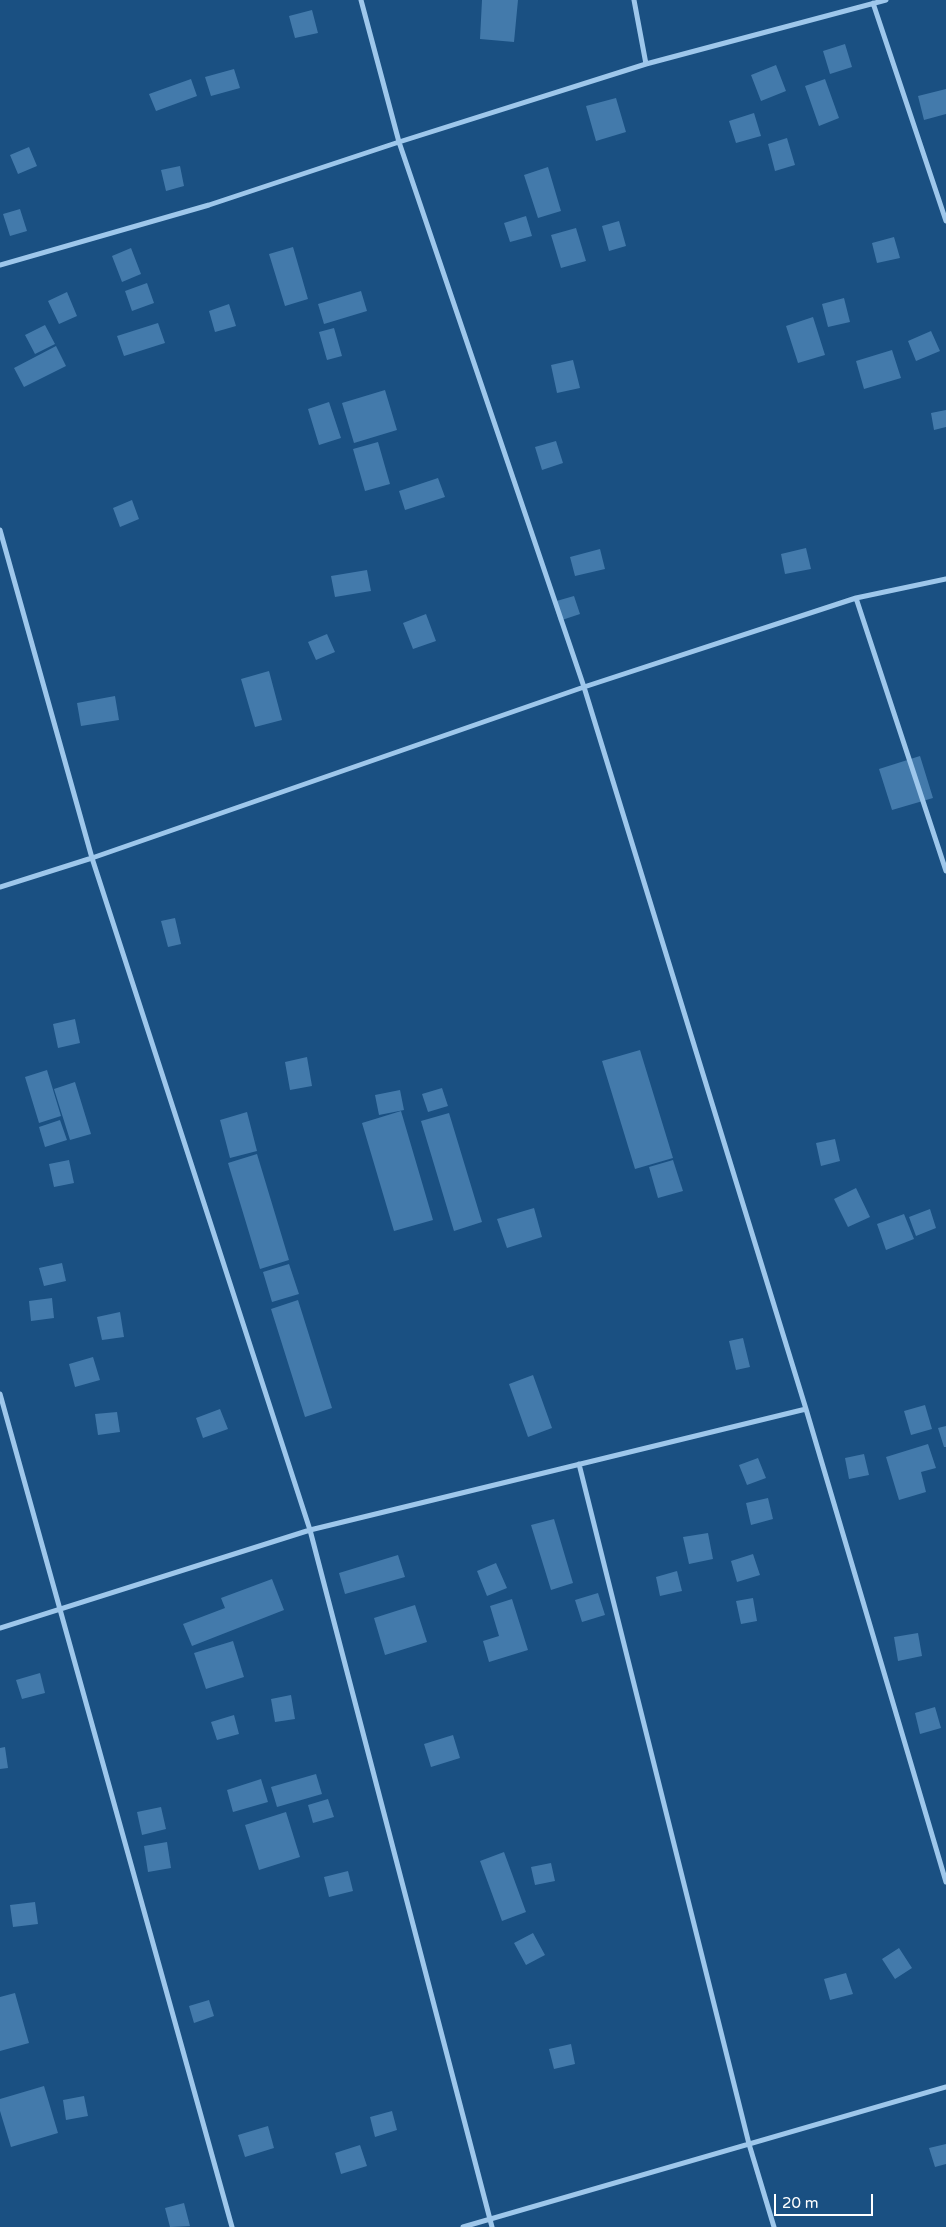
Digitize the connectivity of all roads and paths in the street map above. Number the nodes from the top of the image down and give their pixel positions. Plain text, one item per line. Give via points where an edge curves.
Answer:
1 (361, 0) edge
2 (634, 0) edge
3 (886, 0) edge
4 (873, 3) junction
5 (646, 64) junction
6 (399, 142) junction
7 (946, 222) edge
8 (0, 265) edge
9 (0, 530) edge
10 (946, 579) edge
11 (856, 598) junction
12 (584, 687) junction
13 (92, 858) junction
14 (946, 870) edge
15 (0, 887) edge
16 (0, 1394) edge
17 (806, 1409) junction
18 (579, 1464) junction
19 (310, 1530) junction
20 (60, 1610) junction
21 (0, 1628) edge
22 (946, 1882) edge
23 (946, 2087) edge
24 (749, 2144) junction
25 (489, 2219) junction
26 (232, 2227) edge
27 (463, 2227) edge
28 (492, 2227) edge
29 (774, 2227) edge

1 - 6 street
2 - 5 street
3 - 4 street
4 - 5 street
4 - 7 street
5 - 6 street
6 - 8 street via 209,205
6 - 12 street
9 - 13 street
10 - 11 street
11 - 12 street
11 - 14 street
12 - 13 street
12 - 17 street
13 - 15 street
13 - 19 street
16 - 20 street
17 - 18 street
17 - 22 street
18 - 19 street
18 - 24 street
19 - 20 street
19 - 25 street
20 - 21 street
20 - 26 street
23 - 24 street
24 - 25 street
24 - 29 street
25 - 27 street
25 - 28 street

